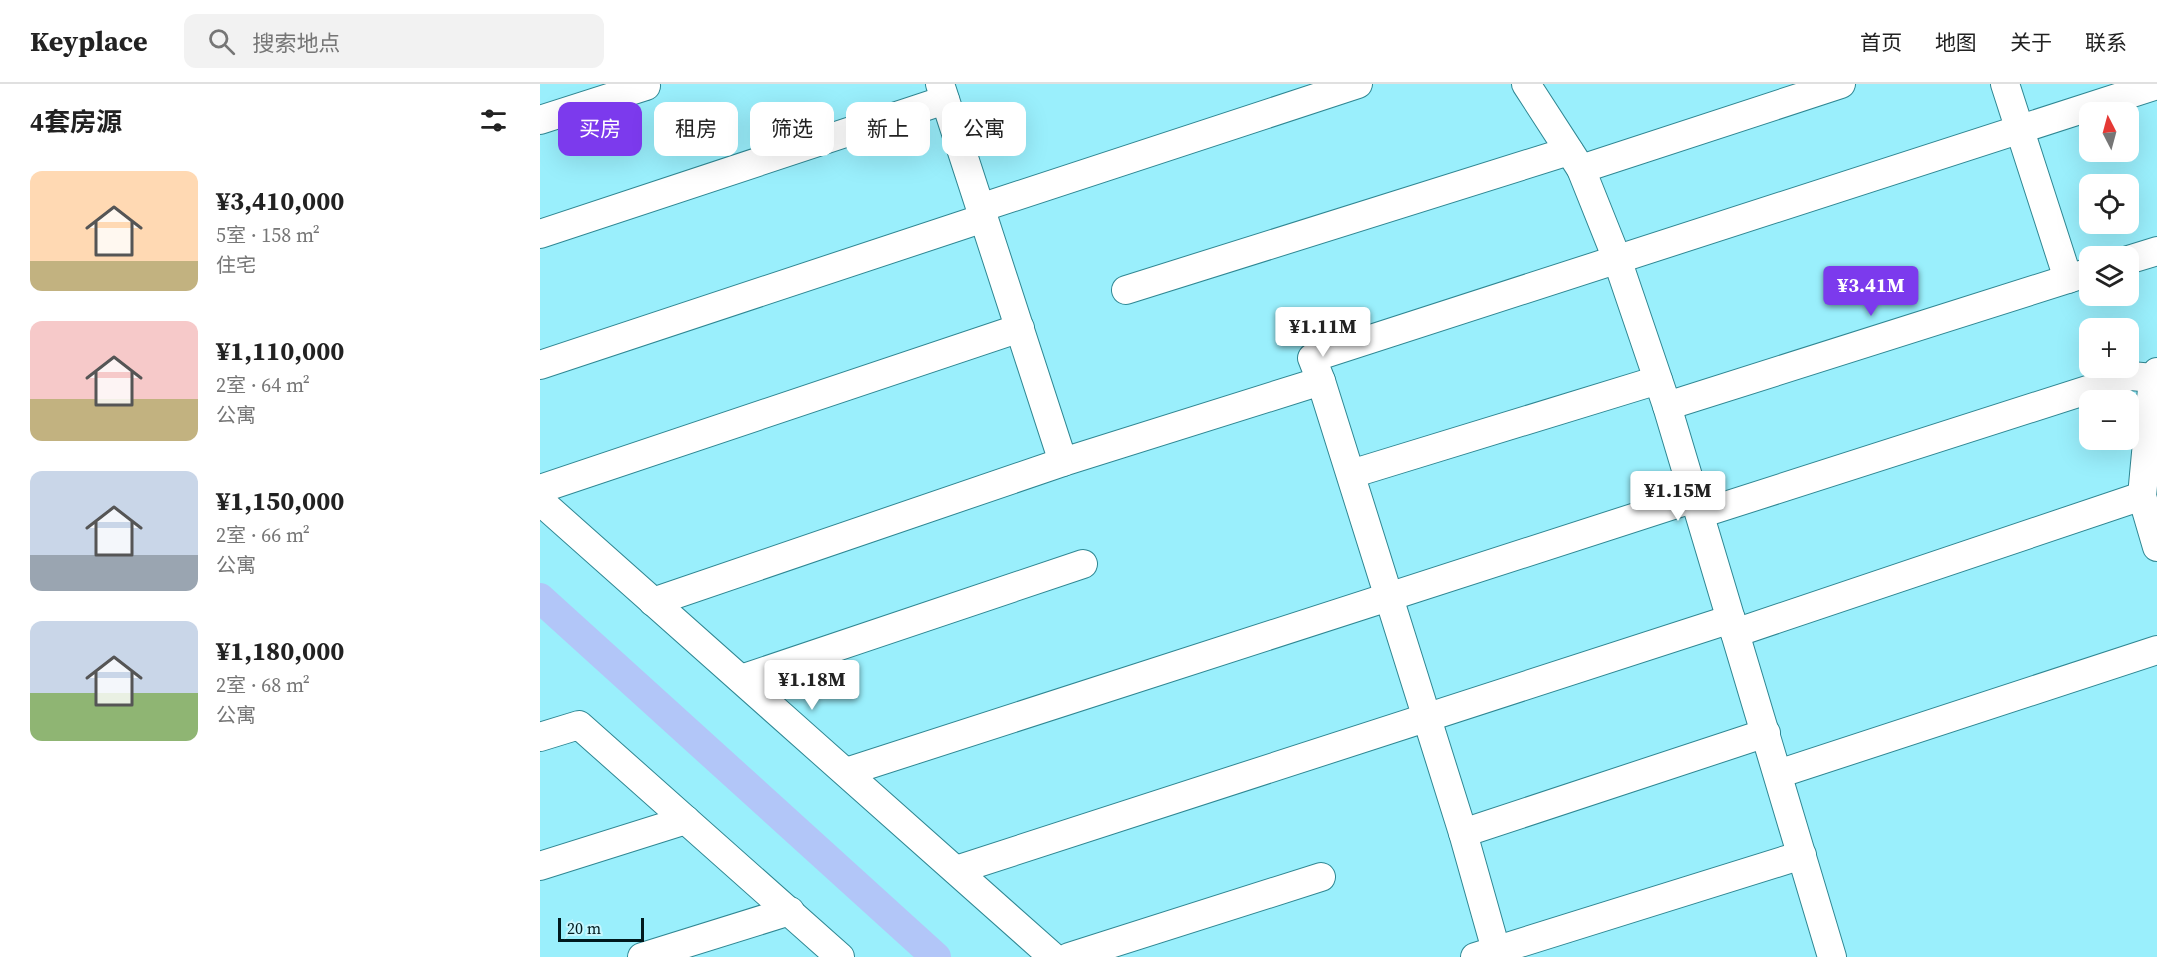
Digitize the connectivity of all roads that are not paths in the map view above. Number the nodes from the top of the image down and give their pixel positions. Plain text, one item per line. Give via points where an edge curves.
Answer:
1 (647, 84) edge
2 (1358, 84) edge
3 (1526, 84) edge
4 (1841, 84) edge
5 (2006, 84) edge
6 (2157, 85) edge
7 (946, 89) edge
8 (540, 120) edge
9 (2020, 129) junction
10 (1575, 160) junction
11 (982, 213) junction
12 (540, 234) edge
13 (2157, 251) edge
14 (2139, 257) edge
15 (1617, 259) junction
16 (2079, 276) edge
17 (1126, 290) dead end
18 (1020, 328) junction
19 (540, 365) edge
20 (2155, 375) edge
21 (1321, 381) junction
22 (1662, 393) junction
23 (1063, 462) junction
24 (1351, 474) junction
25 (540, 489) edge
26 (540, 501) edge
27 (1697, 506) junction
28 (2149, 509) edge
29 (2157, 547) edge
30 (1083, 564) dead end
31 (1390, 597) junction
32 (653, 602) junction
33 (1733, 626) junction
34 (2157, 650) edge
35 (741, 679) junction
36 (1427, 715) junction
37 (1766, 734) junction
38 (540, 737) edge
39 (846, 772) junction
40 (1778, 774) junction
41 (686, 819) junction
42 (1463, 833) junction
43 (1802, 855) junction
44 (540, 866) edge
45 (956, 870) junction
46 (1321, 877) dead end
47 (790, 911) junction
48 (1490, 955) edge
49 (642, 957) edge
50 (840, 957) edge
51 (1053, 957) edge
52 (1069, 957) edge
53 (1832, 957) edge

1 - 8 street
2 - 11 street
3 - 10 street
4 - 10 street
5 - 9 street
6 - 9 street
7 - 11 street
7 - 12 street
9 - 15 street
9 - 16 street
10 - 15 street
10 - 17 street
11 - 18 street
11 - 19 street
13 - 14 street
15 - 21 street via 1312,358
15 - 22 street
16 - 22 street
18 - 23 street
18 - 25 street
20 - 27 street via 2131,376
20 - 28 street
21 - 23 street
21 - 24 street
22 - 24 street
22 - 27 street
23 - 32 street
24 - 31 street
26 - 32 street
27 - 31 street
27 - 33 street
28 - 29 street
28 - 33 street
30 - 35 street
31 - 36 street
31 - 39 street
32 - 35 street
33 - 36 street
33 - 37 street
34 - 40 street
35 - 39 street
36 - 42 street
36 - 45 street
37 - 40 street
37 - 42 street
38 - 41 street via 579,725
39 - 45 street
40 - 43 street
41 - 44 street
41 - 47 street
42 - 48 street
43 - 48 street
43 - 53 street
45 - 51 street
46 - 52 street
47 - 49 street
47 - 50 street

